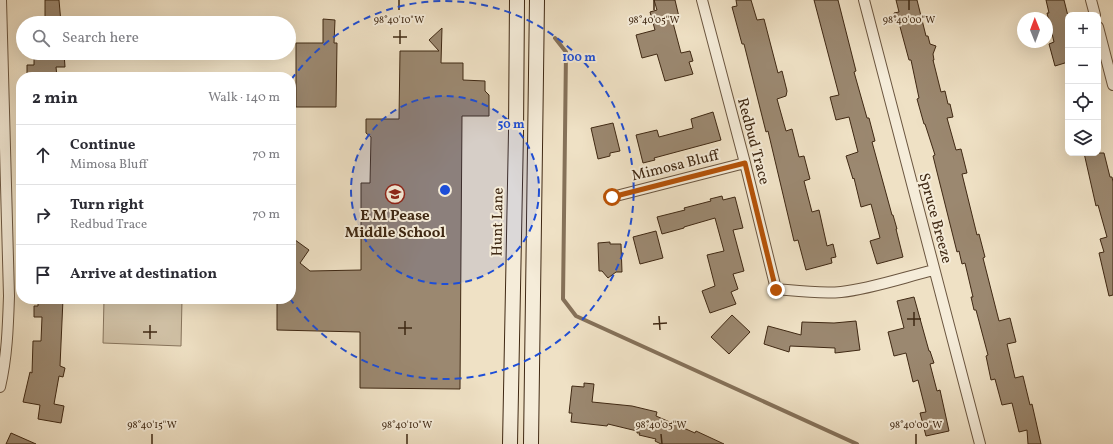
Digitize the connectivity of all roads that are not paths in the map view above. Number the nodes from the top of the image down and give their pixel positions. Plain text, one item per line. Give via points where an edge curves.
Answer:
1 (1, 0) edge
2 (517, 0) edge
3 (537, 0) edge
4 (702, 0) edge
5 (864, 0) edge
6 (1091, 0) edge
7 (1094, 12) edge
8 (1101, 39) edge
9 (1113, 85) edge
10 (516, 132) junction
11 (536, 132) junction
12 (745, 163) junction
13 (612, 197) dead end
14 (934, 270) junction
15 (0, 387) edge
16 (510, 438) edge
17 (531, 444) edge
18 (980, 444) edge

1 - 15 street via 8,296 5,367
2 - 10 main road, Hunt Lane
3 - 11 main road
4 - 12 street, Redbud Trace
5 - 14 street, Spruce Breeze
6 - 7 street
8 - 9 street
10 - 11 main road
10 - 16 main road, Hunt Lane
11 - 17 main road
12 - 13 street, Mimosa Bluff
12 - 14 street, Redbud Trace via 776,290 823,293 857,290
14 - 18 street, Spruce Breeze
16 - 17 main road

